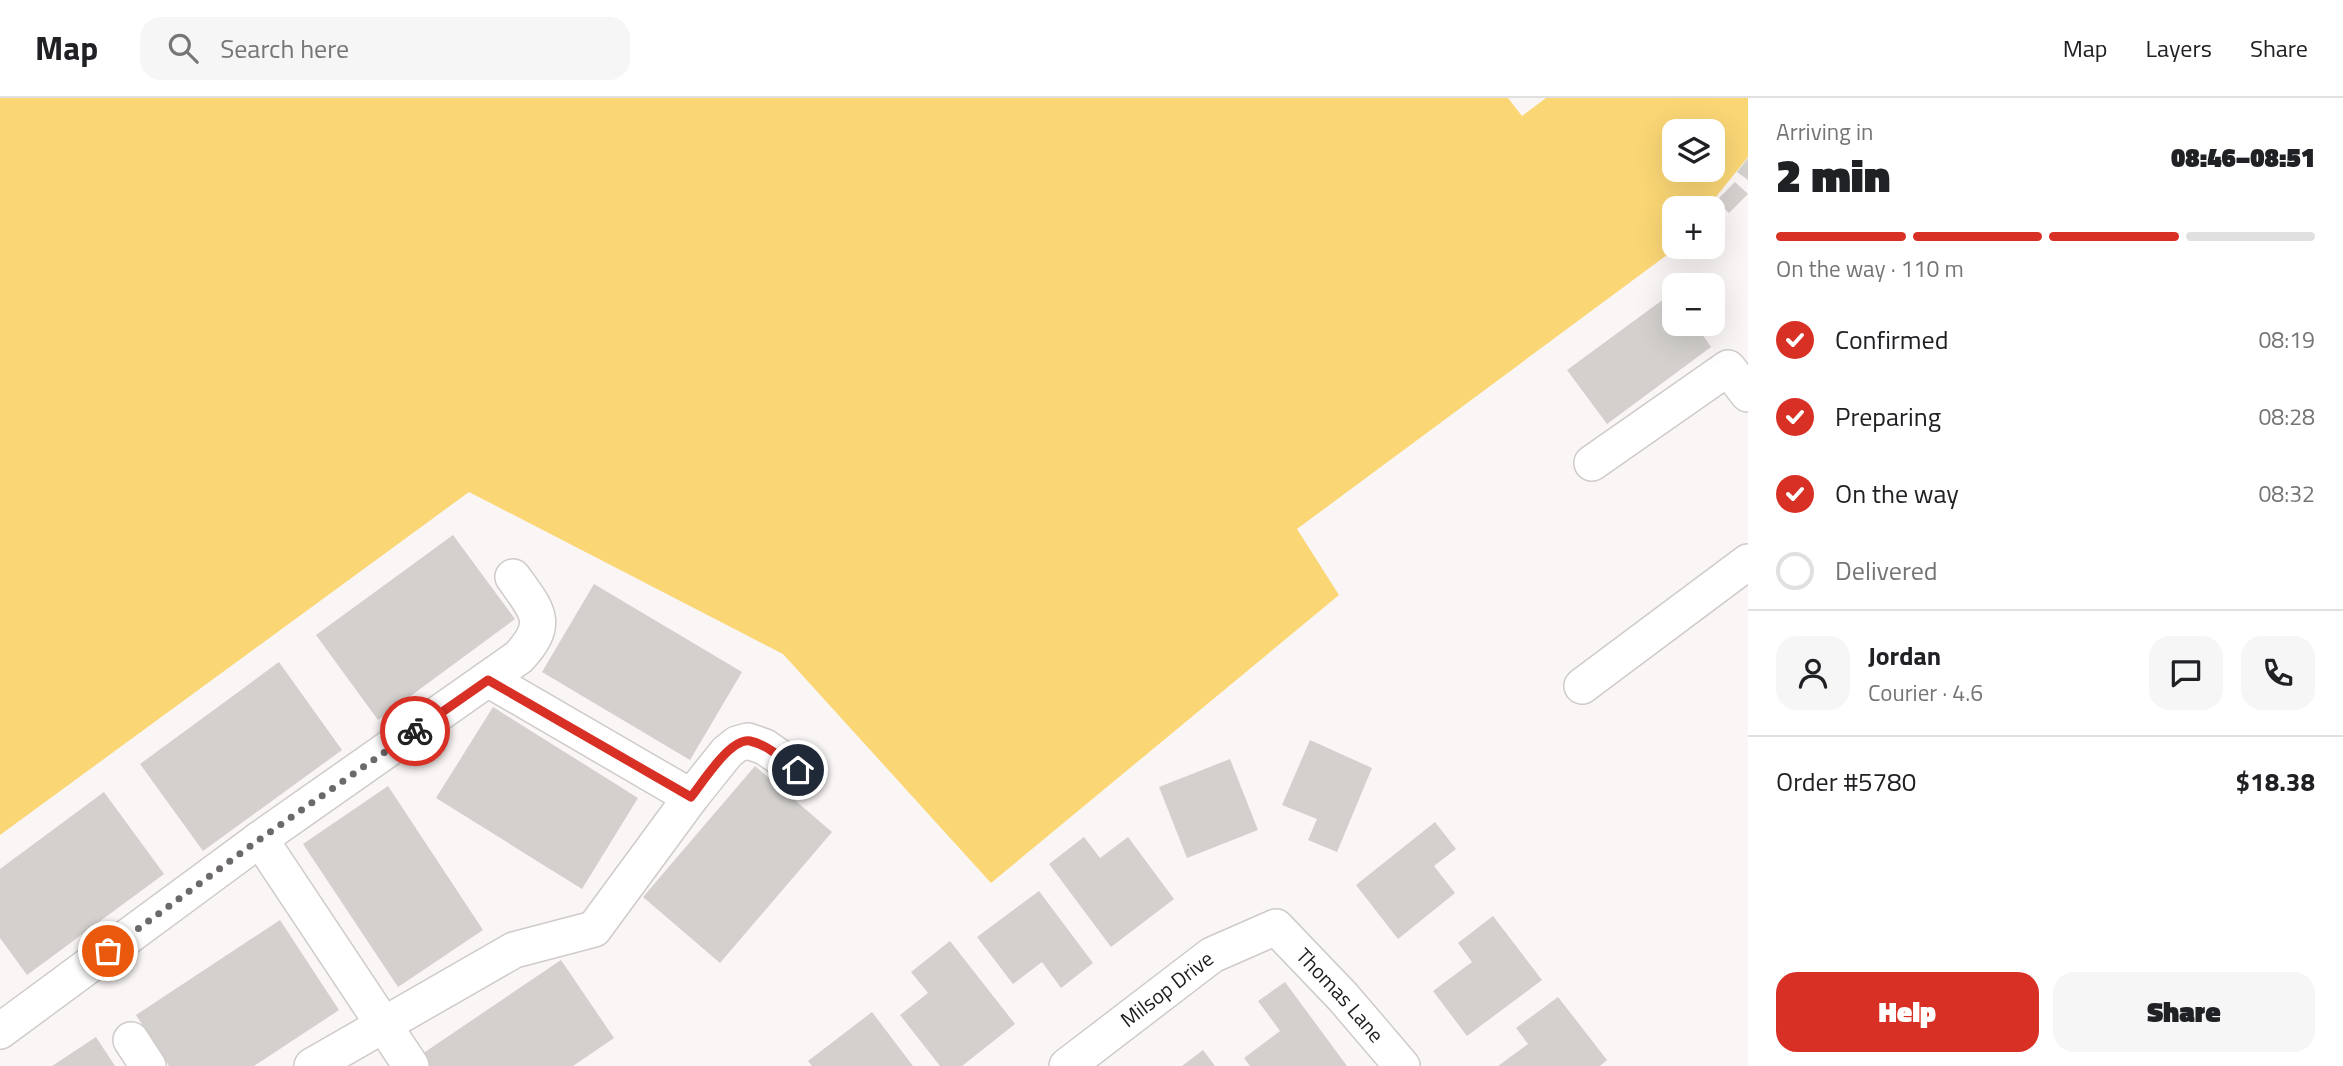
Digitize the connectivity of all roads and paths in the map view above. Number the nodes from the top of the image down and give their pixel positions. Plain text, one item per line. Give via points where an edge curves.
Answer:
1 (1748, 394) edge
2 (1592, 463) dead end
3 (1748, 562) edge
4 (513, 578) dead end
5 (488, 680) junction
6 (1583, 686) dead end
7 (798, 770) dead end
8 (691, 797) junction
9 (260, 839) junction
10 (1276, 927) joint
11 (384, 1024) junction
12 (0, 1031) edge
13 (312, 1066) edge
14 (411, 1066) edge
15 (1067, 1066) edge
16 (1402, 1066) edge

1 - 2 street via 1728,368
3 - 6 street
4 - 5 street via 535,610 538,627 519,657
5 - 8 street
5 - 9 street
7 - 8 street via 748,741 727,752
8 - 11 street via 594,929 514,950
9 - 11 street
9 - 12 street
10 - 15 street, Milsop Drive via 1212,955
10 - 16 street, Thomas Lane
11 - 13 street
11 - 14 street

